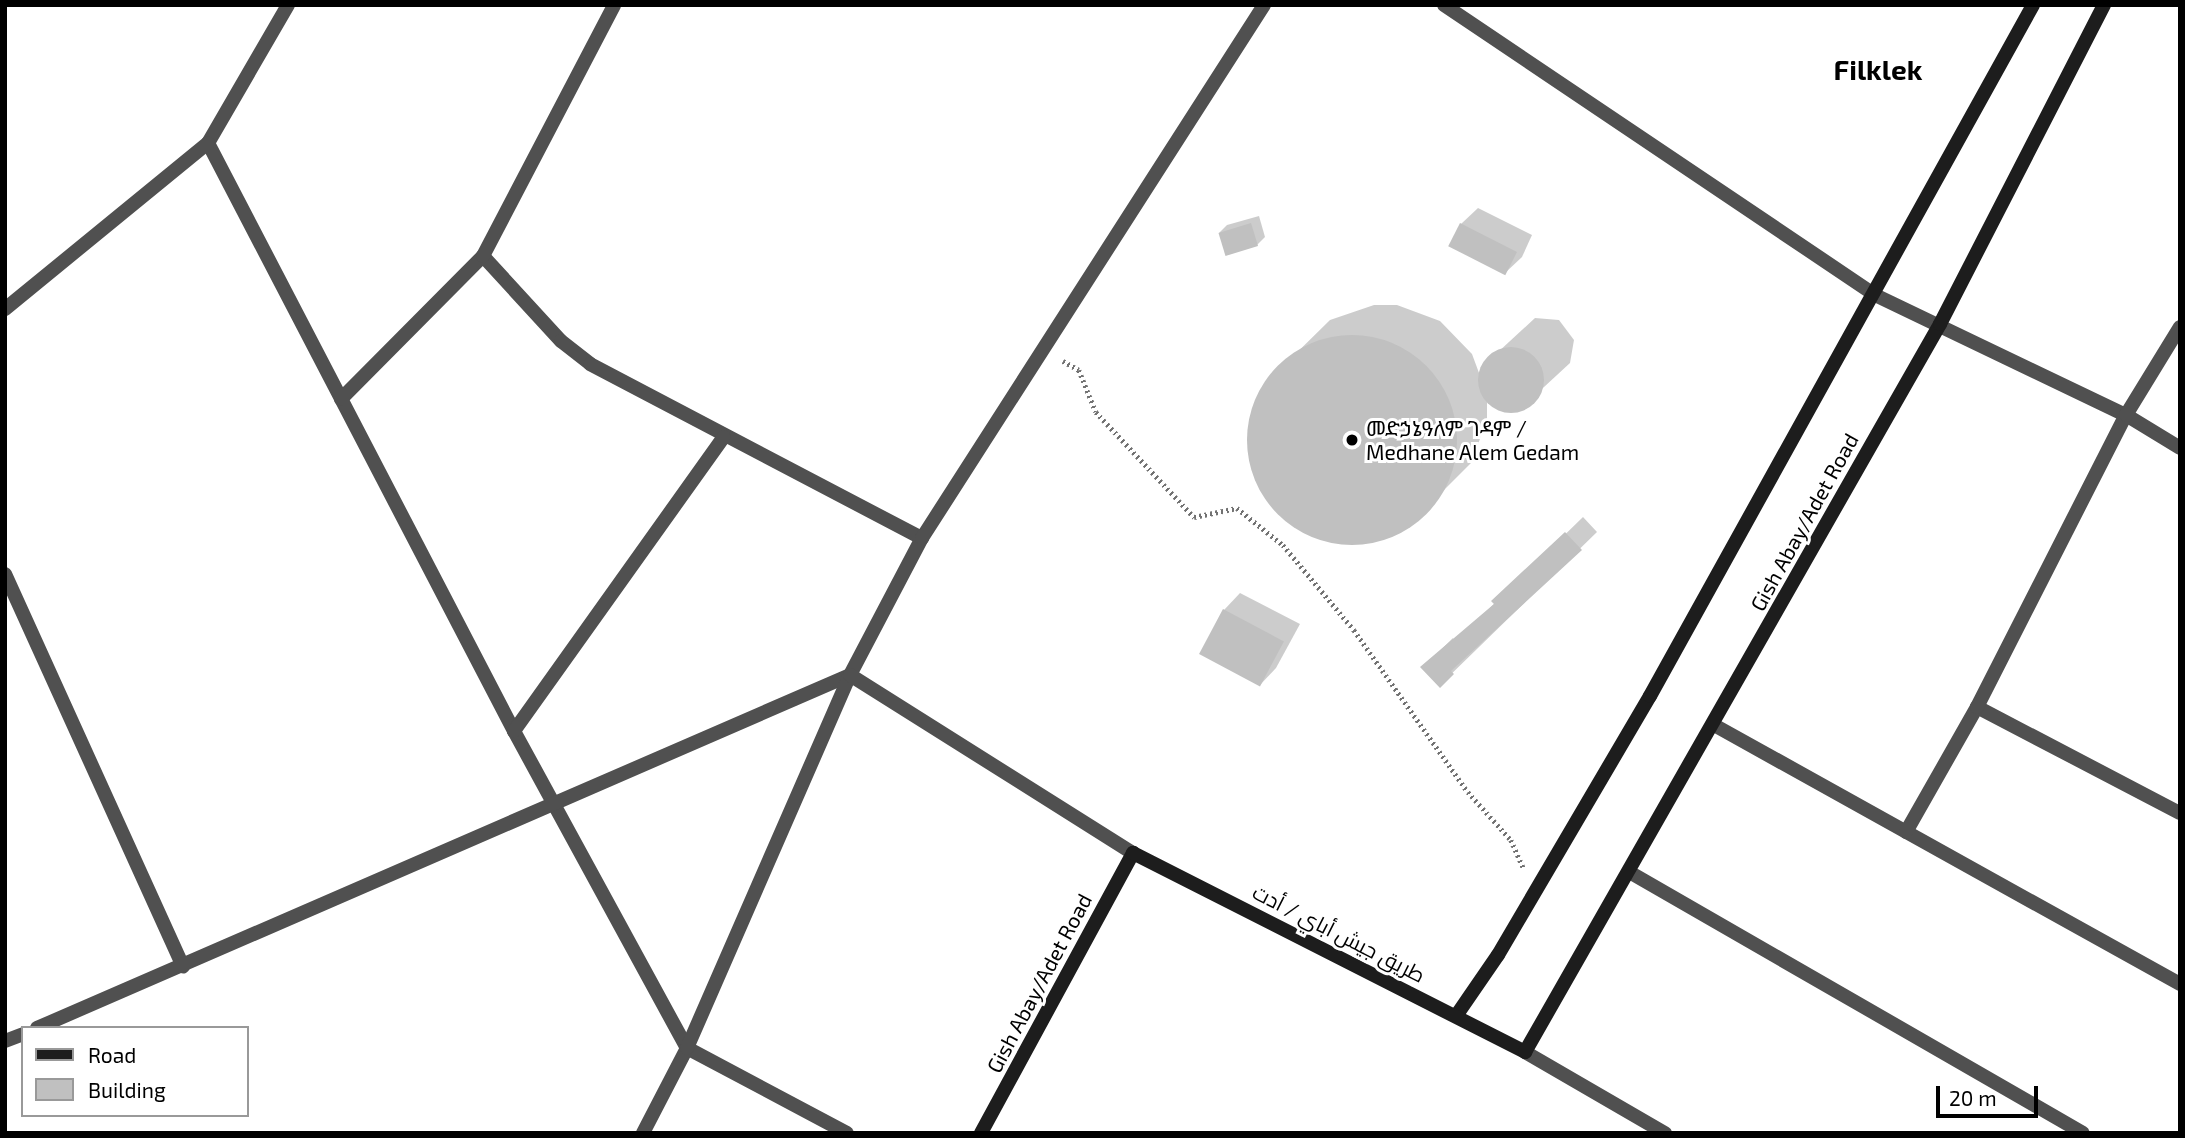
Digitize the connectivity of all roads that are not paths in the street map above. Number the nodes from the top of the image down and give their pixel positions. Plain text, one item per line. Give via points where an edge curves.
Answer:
1 (288, 5) edge
2 (614, 5) edge
3 (1264, 5) edge
4 (1444, 5) edge
5 (2033, 5) edge
6 (2104, 5) edge
7 (208, 143) junction
8 (482, 256) junction
9 (1875, 295) junction
10 (5, 309) edge
11 (1940, 324) junction
12 (2180, 327) edge
13 (341, 399) junction
14 (2126, 415) junction
15 (724, 437) junction
16 (2180, 448) edge
17 (922, 538) junction
18 (5, 574) edge
19 (850, 675) junction
20 (1977, 707) junction
21 (1714, 725) junction
22 (514, 731) junction
23 (553, 802) junction
24 (2180, 813) edge
25 (1906, 832) junction
26 (1133, 853) junction
27 (1631, 873) junction
28 (183, 966) junction
29 (2180, 984) edge
30 (1456, 1016) junction
31 (42, 1026) edge
32 (687, 1048) junction
33 (1525, 1052) junction
34 (643, 1133) edge
35 (847, 1133) edge
36 (981, 1133) edge
37 (1665, 1133) edge
38 (2083, 1133) edge

1 - 7 street
2 - 8 street
3 - 17 street
4 - 9 street
5 - 9 main road
6 - 11 main road, Gish Abay/Adet Road
7 - 10 street
7 - 13 street
8 - 13 street
8 - 15 street via 561,341 590,364
9 - 11 street
9 - 30 main road via 1534,894
11 - 14 street
11 - 21 main road, Gish Abay/Adet Road
12 - 14 street
13 - 22 street
14 - 16 street
14 - 20 street
15 - 17 street
15 - 22 street
17 - 19 street
18 - 28 street
19 - 23 street
19 - 26 street
19 - 32 street
20 - 24 street
20 - 25 street
21 - 25 street
21 - 27 main road, Gish Abay/Adet Road
22 - 23 street
23 - 28 street
23 - 32 street
25 - 29 street
26 - 30 main road, طريق جيش أباي / أدت
26 - 36 main road, Gish Abay/Adet Road
27 - 33 main road, Gish Abay/Adet Road
27 - 38 street
28 - 31 street
30 - 33 main road, طريق جيش أباي / أدت
32 - 34 street
32 - 35 street
33 - 37 street

